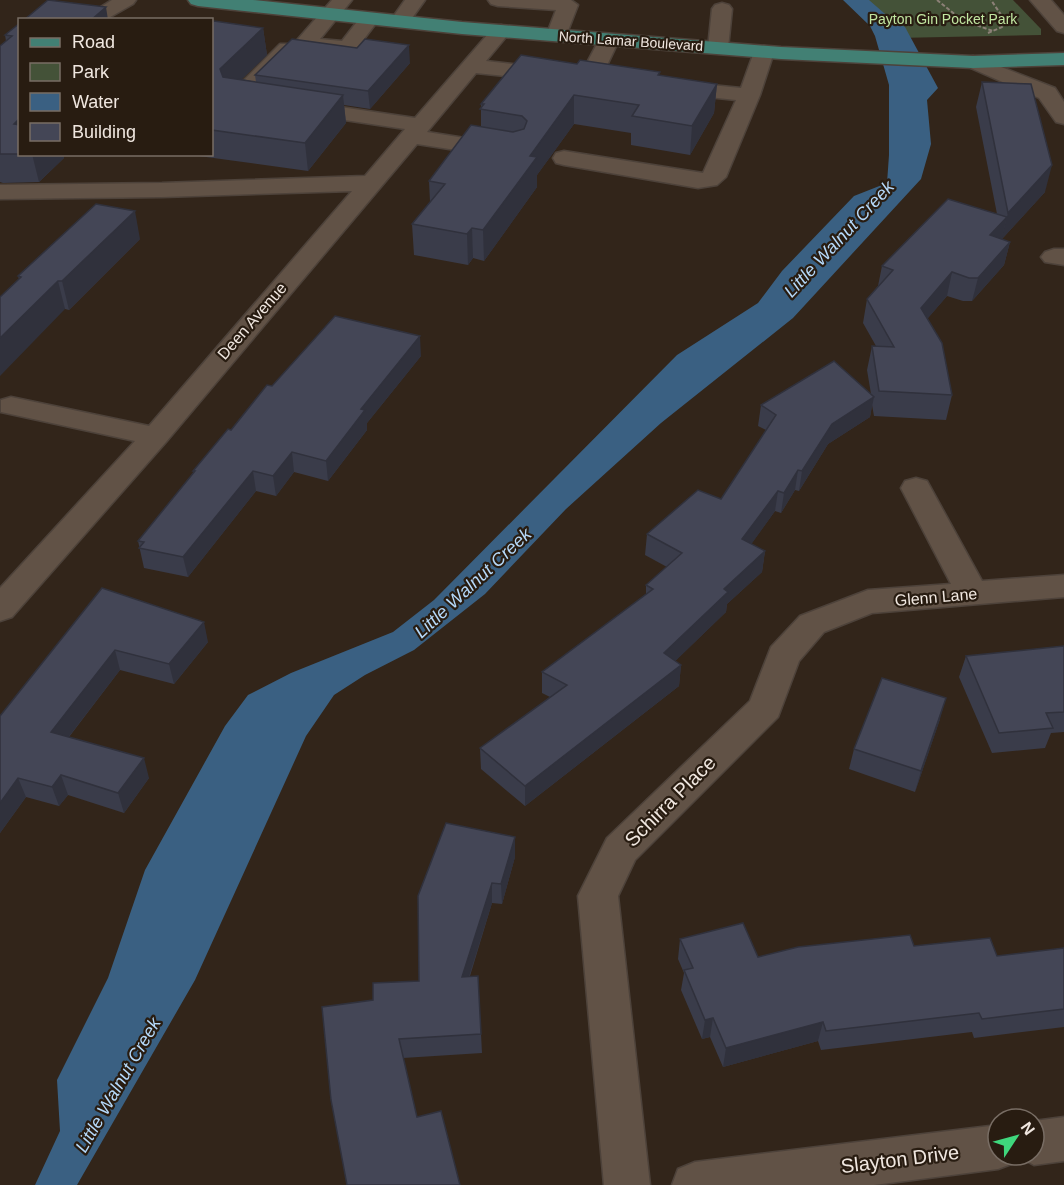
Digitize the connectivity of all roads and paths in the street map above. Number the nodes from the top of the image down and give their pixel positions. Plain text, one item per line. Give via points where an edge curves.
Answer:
1 (126, 0) edge
2 (198, 0) edge
3 (415, 0) edge
4 (498, 0) edge
5 (938, 0) edge
6 (992, 0) edge
7 (1041, 0) edge
8 (336, 7) edge
9 (722, 9) dead end
10 (94, 18) edge
11 (370, 18) junction
12 (400, 21) junction
13 (1064, 27) edge
14 (501, 31) junction
15 (993, 31) junction
16 (986, 34) dead end
17 (556, 36) junction
18 (609, 40) junction
19 (305, 42) junction
20 (718, 48) junction
21 (773, 52) junction
22 (1064, 59) edge
23 (973, 62) junction
24 (470, 66) junction
25 (590, 78) junction
26 (613, 81) edge
27 (647, 84) edge
28 (749, 95) junction
29 (1064, 117) edge
30 (415, 131) junction
31 (514, 152) edge
32 (564, 159) dead end
33 (370, 183) junction
34 (0, 192) edge
35 (11, 406) dead end
36 (156, 436) junction
37 (916, 488) dead end
38 (1064, 586) edge
39 (973, 594) junction
40 (0, 609) edge
41 (812, 624) joint
42 (1064, 1139) edge
43 (1046, 1141) edge
44 (986, 1149) edge
45 (627, 1185) edge
46 (696, 1185) edge

1 - 10 street
2 - 8 main road, North Lamar Boulevard
3 - 12 street
4 - 17 street via 568,5
5 - 15 path via 964,21
6 - 15 path via 1006,22
7 - 13 street
8 - 11 main road, North Lamar Boulevard
8 - 19 street
9 - 20 street
11 - 12 main road, North Lamar Boulevard
11 - 19 street via 347,48
12 - 14 main road, North Lamar Boulevard
14 - 17 main road, North Lamar Boulevard
14 - 24 street, Deen Avenue
15 - 16 path
17 - 18 main road, North Lamar Boulevard
18 - 20 main road, North Lamar Boulevard
18 - 25 street
19 - 30 street via 292,44 237,98
20 - 21 main road, North Lamar Boulevard
21 - 23 main road, North Lamar Boulevard
21 - 28 street
22 - 23 main road, North Lamar Boulevard
23 - 29 street via 1047,93
24 - 25 street
24 - 30 street, Deen Avenue
25 - 26 street
27 - 28 street
28 - 32 street via 714,177 709,180
30 - 31 street
30 - 33 street, Deen Avenue
33 - 34 street
33 - 36 street, Deen Avenue
35 - 36 street
36 - 40 street, Deen Avenue
37 - 39 street
38 - 39 street, Glenn Lane
39 - 41 street, Glenn Lane via 868,602
41 - 45 street, Schirra Place via 783,656 765,708 621,849 598,896
42 - 43 street
44 - 46 street, Slayton Drive

